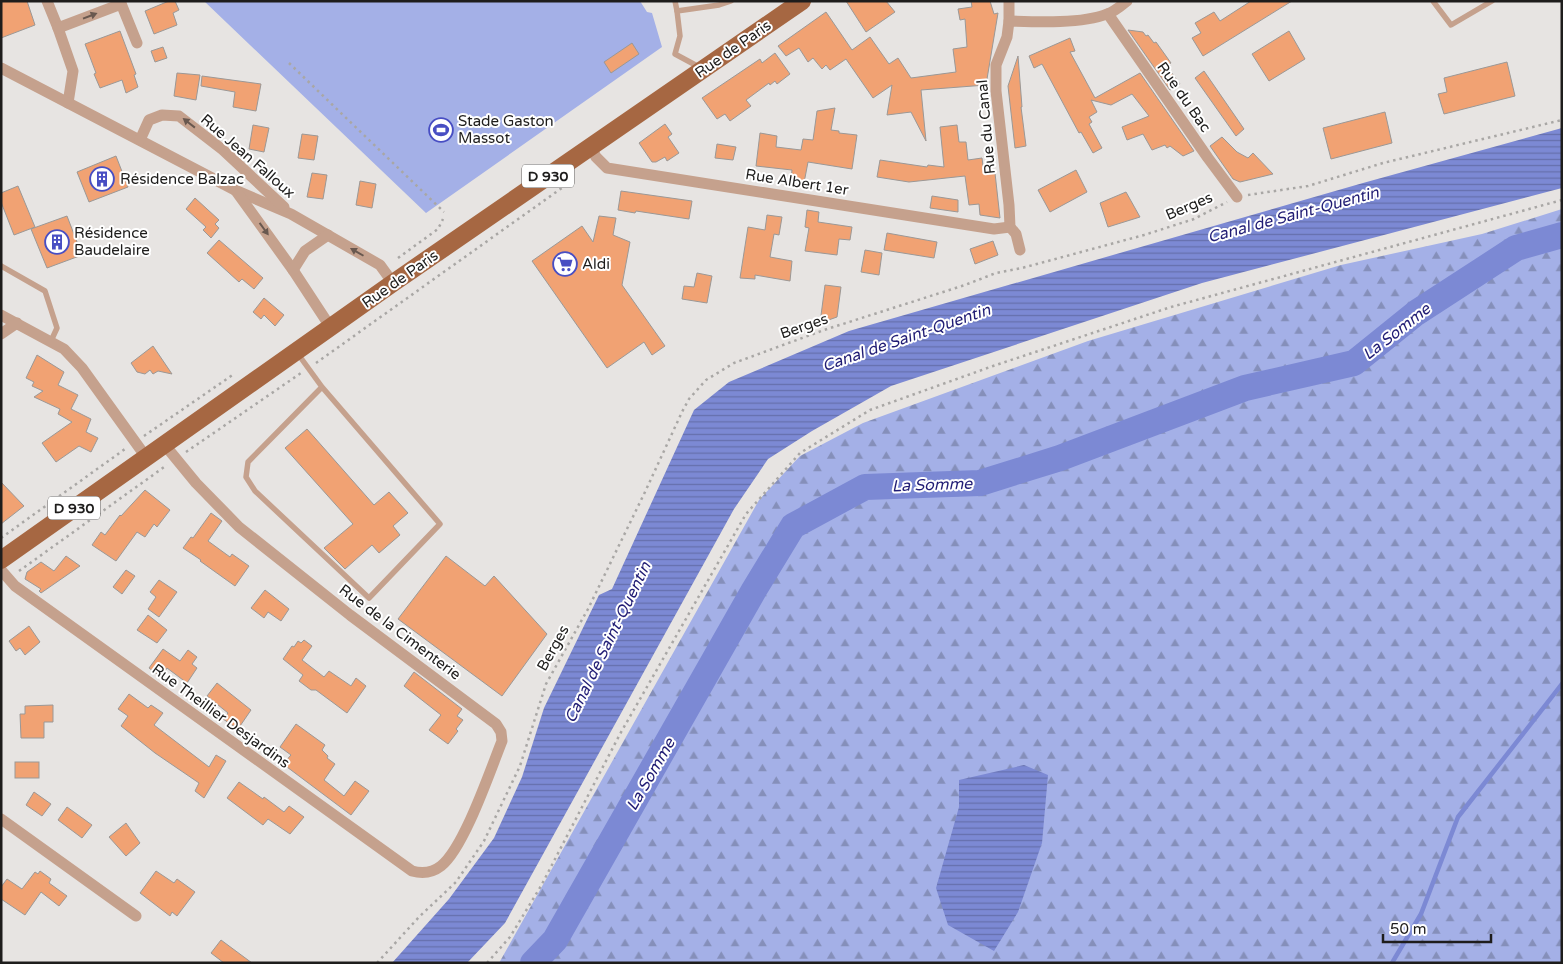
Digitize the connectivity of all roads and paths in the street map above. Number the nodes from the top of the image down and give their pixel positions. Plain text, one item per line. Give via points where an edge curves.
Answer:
1 (47, 1) edge
2 (675, 1) edge
3 (731, 1) edge
4 (802, 1) edge
5 (1009, 1) edge
6 (1126, 1) edge
7 (1433, 1) edge
8 (1492, 1) edge
9 (121, 3) edge
10 (677, 11) junction
11 (1108, 14) junction
12 (1009, 21) junction
13 (58, 28) junction
14 (137, 43) dead end
15 (289, 63) dead end
16 (1, 68) edge
17 (704, 70) junction
18 (68, 103) junction
19 (1562, 120) edge
20 (140, 140) junction
21 (590, 146) junction
22 (235, 190) junction
23 (1237, 196) junction
24 (1562, 200) edge
25 (444, 212) dead end
26 (291, 214) junction
27 (443, 219) dead end
28 (1010, 227) junction
29 (328, 235) junction
30 (1020, 250) dead end
31 (1, 266) edge
32 (293, 270) junction
33 (388, 276) junction
34 (1, 315) edge
35 (17, 323) junction
36 (331, 328) junction
37 (1, 334) edge
38 (51, 341) junction
39 (297, 352) junction
40 (237, 372) dead end
41 (322, 387) junction
42 (136, 442) junction
43 (164, 444) junction
44 (146, 457) junction
45 (1, 538) edge
46 (1, 560) edge
47 (1, 570) edge
48 (1, 819) edge
49 (429, 872) joint
50 (136, 916) dead end
51 (377, 963) edge
52 (487, 963) edge

1 - 13 street
2 - 10 lane
3 - 10 lane
4 - 17 main road, Rue de Paris / D 930
5 - 12 street, Rue du Canal
6 - 11 street
7 - 8 lane via 1451,25
13 -> 9 street
9 - 14 street
10 - 17 lane via 680,36 675,54
11 - 12 street via 1050,22
11 - 23 street, Rue du Bac
12 - 28 street, Rue du Canal via 1007,37 996,65 996,91
13 - 18 street via 73,71
15 - 25 path
16 - 18 street, Rue Jean Falloux
17 - 21 main road, Rue de Paris / D 930
18 - 20 street, Rue Jean Falloux
19 - 23 path, Berges via 1383,163 1308,186
20 - 22 street, Rue Jean Falloux
26 -> 20 street, Rue Jean Falloux via 224,150 179,116 162,115 150,120
21 - 28 street, Rue Albert 1er via 607,168 994,229
21 - 33 main road, Rue de Paris / D 930
22 - 26 street, Rue Jean Falloux
22 -> 32 street, Rue Jean Falloux
23 - 51 path, Berges via 1194,219 996,273 824,330 734,362 706,380 682,412 588,608 546,684 520,766 484,841 456,882
24 - 52 path via 1124,321 870,410 800,453 746,514 620,734 541,886 510,937
26 - 29 street, Rue Jean Falloux
27 - 33 path via 438,229
28 - 30 street, Rue du Canal via 1016,234
29 - 32 street via 305,251
33 -> 29 street, Rue Jean Falloux via 380,266
31 - 38 lane via 45,291 57,328
32 - 36 street, Rue Jean Falloux
33 - 36 main road, Rue de Paris / D 930
34 - 35 street
35 - 37 street
35 - 38 street
36 - 39 main road, Rue de Paris / D 930
38 - 42 street via 64,349 82,368
39 - 41 lane
39 - 43 main road, Rue de Paris / D 930
40 - 42 path
41 - 41 lane via 248,462 246,477 255,491 369,598 440,524
42 - 44 street
42 - 45 path
43 - 44 main road, Rue de Paris / D 930
43 - 49 street, Rue de la Cimenterie via 239,527 496,724 502,741 471,818 442,866
44 - 46 main road, Rue de Paris / D 930
47 - 49 street, Rue Theillier Desjardins via 15,586 412,871 420,874
48 - 50 street

